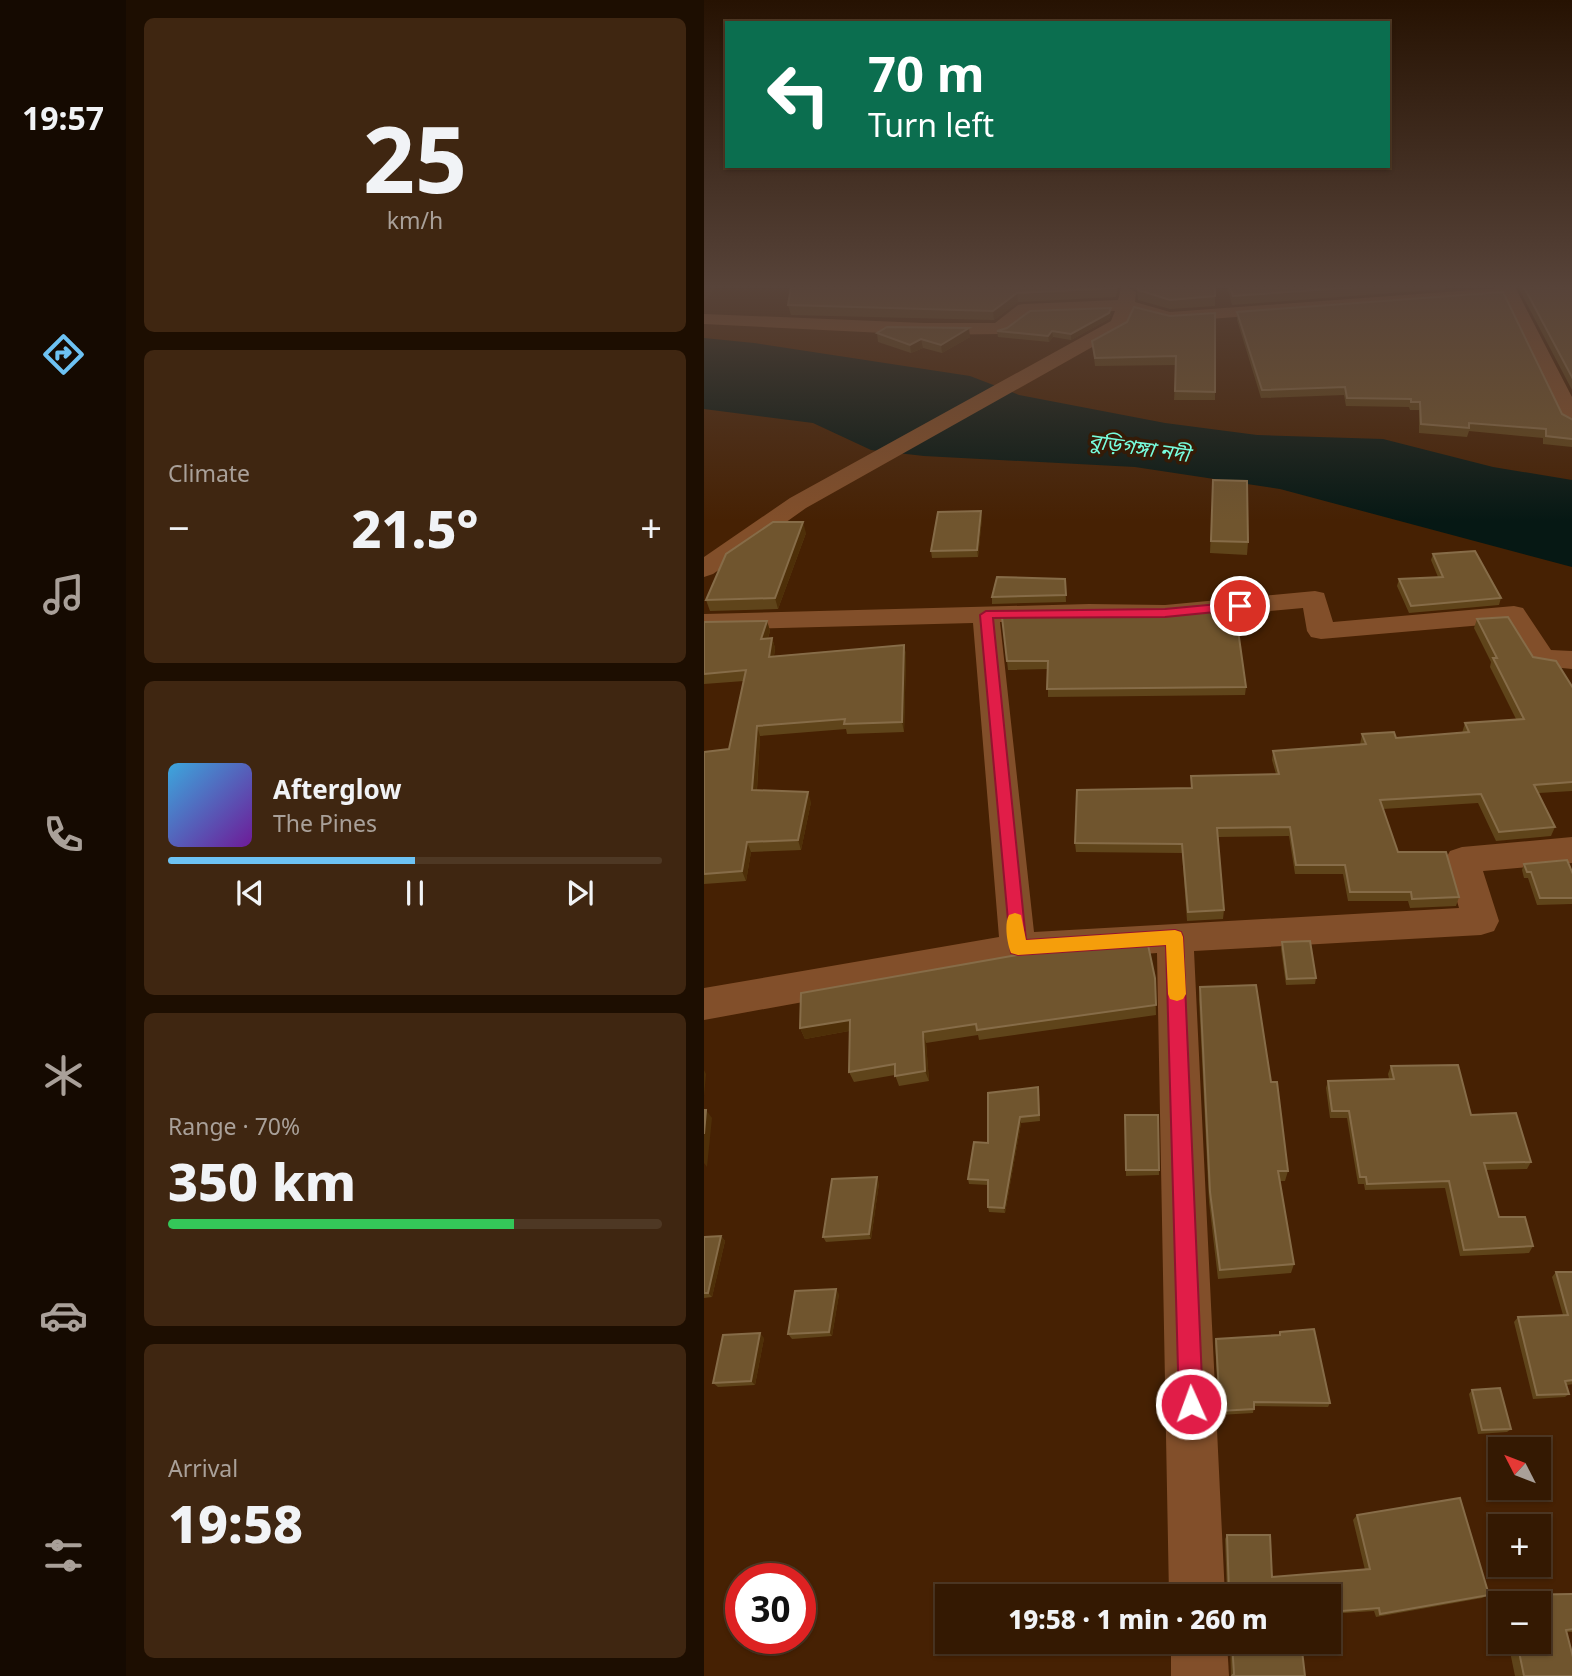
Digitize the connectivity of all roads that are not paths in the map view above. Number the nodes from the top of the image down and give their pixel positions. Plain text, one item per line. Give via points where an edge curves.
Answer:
1 (1044, 365) edge
2 (1546, 365) edge
3 (1573, 421) edge
4 (704, 569) edge
5 (986, 615) junction
6 (704, 622) edge
7 (1573, 660) edge
8 (1573, 850) edge
9 (1175, 937) junction
10 (1018, 948) junction
11 (704, 1004) edge
12 (1197, 1584) edge
13 (1199, 1654) edge
14 (1200, 1676) edge

1 - 4 street via 798,503
2 - 3 street
5 - 6 street
5 - 7 street via 1165,613 1315,599 1321,631 1514,614 1542,659
5 - 10 street
8 - 9 street via 1462,860 1481,921
9 - 10 street
9 - 12 street
10 - 11 street
13 - 14 street

